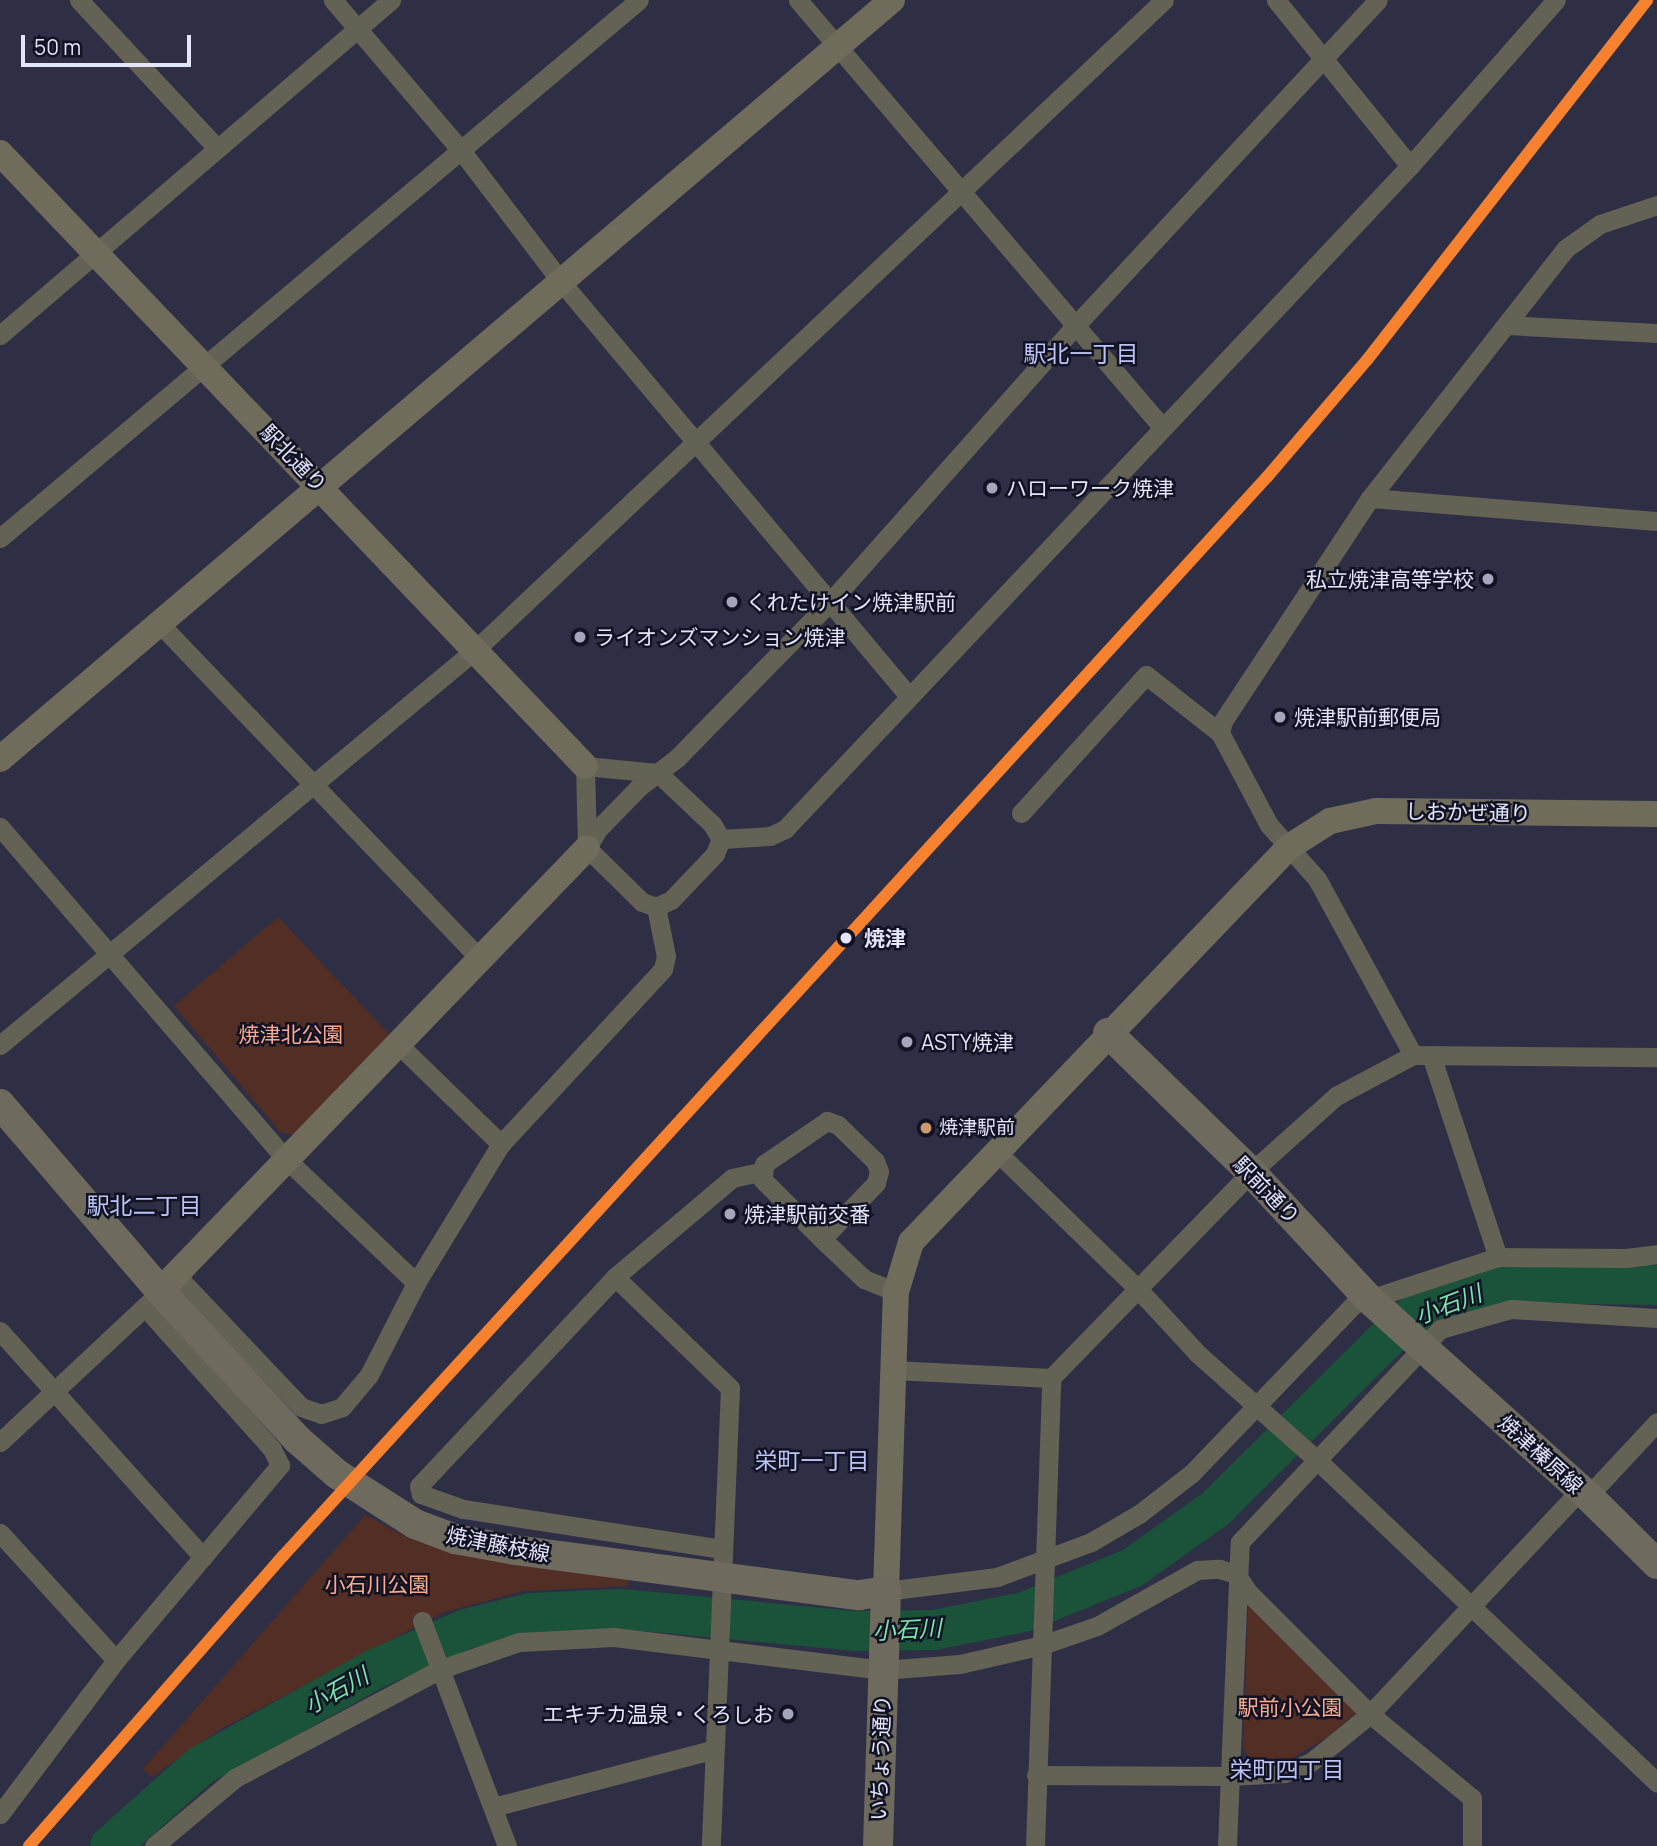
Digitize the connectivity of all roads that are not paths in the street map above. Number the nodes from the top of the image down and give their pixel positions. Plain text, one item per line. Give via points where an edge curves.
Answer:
1 (79, 0) edge
2 (333, 0) edge
3 (391, 0) edge
4 (639, 0) edge
5 (798, 0) edge
6 (892, 0) edge
7 (1164, 0) edge
8 (1276, 0) edge
9 (1377, 0) edge
10 (1556, 0) edge
11 (357, 28) junction
12 (837, 46) junction
13 (1324, 61) junction
14 (217, 148) junction
15 (460, 149) junction
16 (0, 153) edge
17 (1410, 166) junction
18 (961, 193) junction
19 (1657, 205) edge
20 (97, 251) junction
21 (563, 284) junction
22 (1507, 325) junction
23 (1074, 327) junction
24 (1657, 333) edge
25 (0, 335) edge
26 (203, 365) junction
27 (1162, 427) junction
28 (696, 442) junction
29 (322, 487) junction
30 (1370, 498) junction
31 (1657, 521) edge
32 (0, 538) edge
33 (830, 602) junction
34 (160, 624) junction
35 (475, 650) junction
36 (908, 695) junction
37 (1220, 733) junction
38 (0, 759) edge
39 (585, 766) junction
40 (658, 773) junction
41 (313, 785) junction
42 (1021, 813) dead end
43 (1657, 814) edge
44 (0, 827) edge
45 (720, 839) junction
46 (587, 848) junction
47 (1289, 848) junction
48 (656, 906) junction
49 (108, 954) junction
50 (480, 959) junction
51 (1108, 1033) junction
52 (398, 1044) junction
53 (0, 1045) edge
54 (1423, 1057) junction
55 (1657, 1057) edge
56 (0, 1104) edge
57 (501, 1144) junction
58 (995, 1150) junction
59 (286, 1159) junction
60 (761, 1172) junction
61 (1251, 1172) junction
62 (822, 1239) junction
63 (1657, 1254) edge
64 (1498, 1257) junction
65 (615, 1276) junction
66 (416, 1283) junction
67 (1139, 1289) junction
68 (160, 1291) junction
69 (896, 1292) junction
70 (1374, 1303) junction
71 (1657, 1318) edge
72 (0, 1331) edge
73 (1418, 1344) junction
74 (893, 1370) junction
75 (1051, 1378) junction
76 (55, 1392) junction
77 (1265, 1412) junction
78 (1657, 1422) edge
79 (0, 1442) edge
80 (1311, 1454) junction
81 (1585, 1493) junction
82 (0, 1533) edge
83 (203, 1556) junction
84 (1657, 1564) edge
85 (1045, 1571) junction
86 (721, 1572) junction
87 (1236, 1574) junction
88 (885, 1602) junction
89 (1471, 1607) junction
90 (422, 1621) dead end
91 (1042, 1645) junction
92 (717, 1647) junction
93 (116, 1660) junction
94 (884, 1660) junction
95 (439, 1665) junction
96 (1370, 1714) junction
97 (712, 1751) junction
98 (1036, 1775) junction
99 (1230, 1776) junction
100 (1657, 1783) edge
101 (493, 1807) junction
102 (0, 1814) edge
103 (153, 1846) edge
104 (507, 1846) edge
105 (711, 1846) edge
106 (877, 1846) edge
107 (1035, 1846) edge
108 (1227, 1846) edge
109 (1472, 1846) edge

1 - 14 street
2 - 11 street
3 - 11 street
4 - 15 street
5 - 12 street
6 - 12 street
7 - 18 street
8 - 13 street
9 - 13 street
10 - 17 street
11 - 14 street
11 - 15 street
12 - 18 street
12 - 21 street
13 - 17 street
13 - 23 street
14 - 20 street
15 - 21 street
15 - 26 street
16 - 20 street, 駅北通り
17 - 27 street
18 - 23 street
18 - 28 street
19 - 22 street via 1581,234
20 - 25 street
20 - 26 street, 駅北通り
21 - 28 street
21 - 29 street
22 - 24 street
22 - 30 street
23 - 27 street
23 - 33 street
26 - 29 street, 駅北通り
26 - 32 street
27 - 36 street
28 - 33 street
28 - 35 street
29 - 34 street
29 - 35 street, 駅北通り
30 - 31 street
30 - 37 street via 1223,721
33 - 36 street
33 - 40 street
34 - 38 street
34 - 41 street
35 - 39 street, 駅北通り
35 - 41 street
36 - 45 street via 785,829 770,836
37 - 42 street via 1146,676
37 - 47 street via 1269,825
39 - 40 street
39 - 46 street
40 - 45 street via 712,824
40 - 46 street via 598,829
41 - 49 street
41 - 50 street
43 - 47 street, しおかぜ通り via 1376,811 1330,821
44 - 49 street
45 - 48 street via 706,864 671,900
46 - 48 street via 642,902
46 - 50 street
47 - 51 street, しおかぜ通り
47 - 54 street via 1317,878
48 - 57 street via 666,956 663,969
49 - 53 street
49 - 59 street
50 - 52 street
51 - 58 street, しおかぜ通り
51 - 61 main road, 駅前通り
52 - 57 street
52 - 59 street
54 - 55 street
54 - 61 street via 1336,1096
54 - 64 street
56 - 68 main road, 焼津藤枝線
57 - 66 street
58 - 67 street
58 - 69 street, しおかぜ通り via 911,1242
59 - 66 street
59 - 68 street
60 - 62 street via 762,1180
60 - 62 street via 764,1164 827,1121 838,1125 875,1161 879,1171 876,1183
60 - 65 street via 732,1178
61 - 67 street
61 - 70 main road, 駅前通り
62 - 69 street via 864,1279
63 - 64 street
64 - 70 street
65 - 86 street via 730,1388
65 - 86 street via 419,1486 421,1494 463,1509
66 - 68 street via 356,1392 342,1407 321,1413 301,1407
67 - 75 street
67 - 77 street via 1198,1354
68 - 76 street
68 - 83 street via 280,1465
68 - 86 main road, 焼津藤枝線 via 298,1440 357,1488 415,1524 455,1539 515,1550
69 - 74 street, しおかぜ通り
70 - 73 main road, 駅前通り
70 - 77 street via 1354,1304
71 - 73 street via 1511,1310 1440,1329
72 - 76 street
73 - 80 street
73 - 81 main road, 焼津榛原線
74 - 75 street
74 - 88 street, しおかぜ通り
75 - 85 street
76 - 79 street
76 - 83 street
77 - 80 street
77 - 85 street via 1139,1514
78 - 81 street
80 - 87 street via 1240,1542
80 - 89 street
81 - 84 main road, 焼津榛原線
81 - 89 street
82 - 93 street
83 - 93 street
85 - 88 street
85 - 91 street
86 - 88 main road, 焼津藤枝線
86 - 92 street
87 - 91 street via 1197,1570 1130,1609
87 - 96 street via 1249,1593
87 - 99 street
88 - 94 main road
89 - 96 street
89 - 100 street
90 - 95 street
91 - 94 street via 960,1664
91 - 98 street
92 - 94 street
92 - 95 street via 568,1637 519,1642
92 - 97 street
93 - 102 street
94 - 106 main road, いちょう通り
95 - 101 street
95 - 103 street via 235,1778
96 - 99 street via 1311,1762 1285,1773
96 - 109 street via 1472,1798
97 - 101 street
97 - 105 street
98 - 99 street
98 - 107 street
99 - 108 street
101 - 104 street

